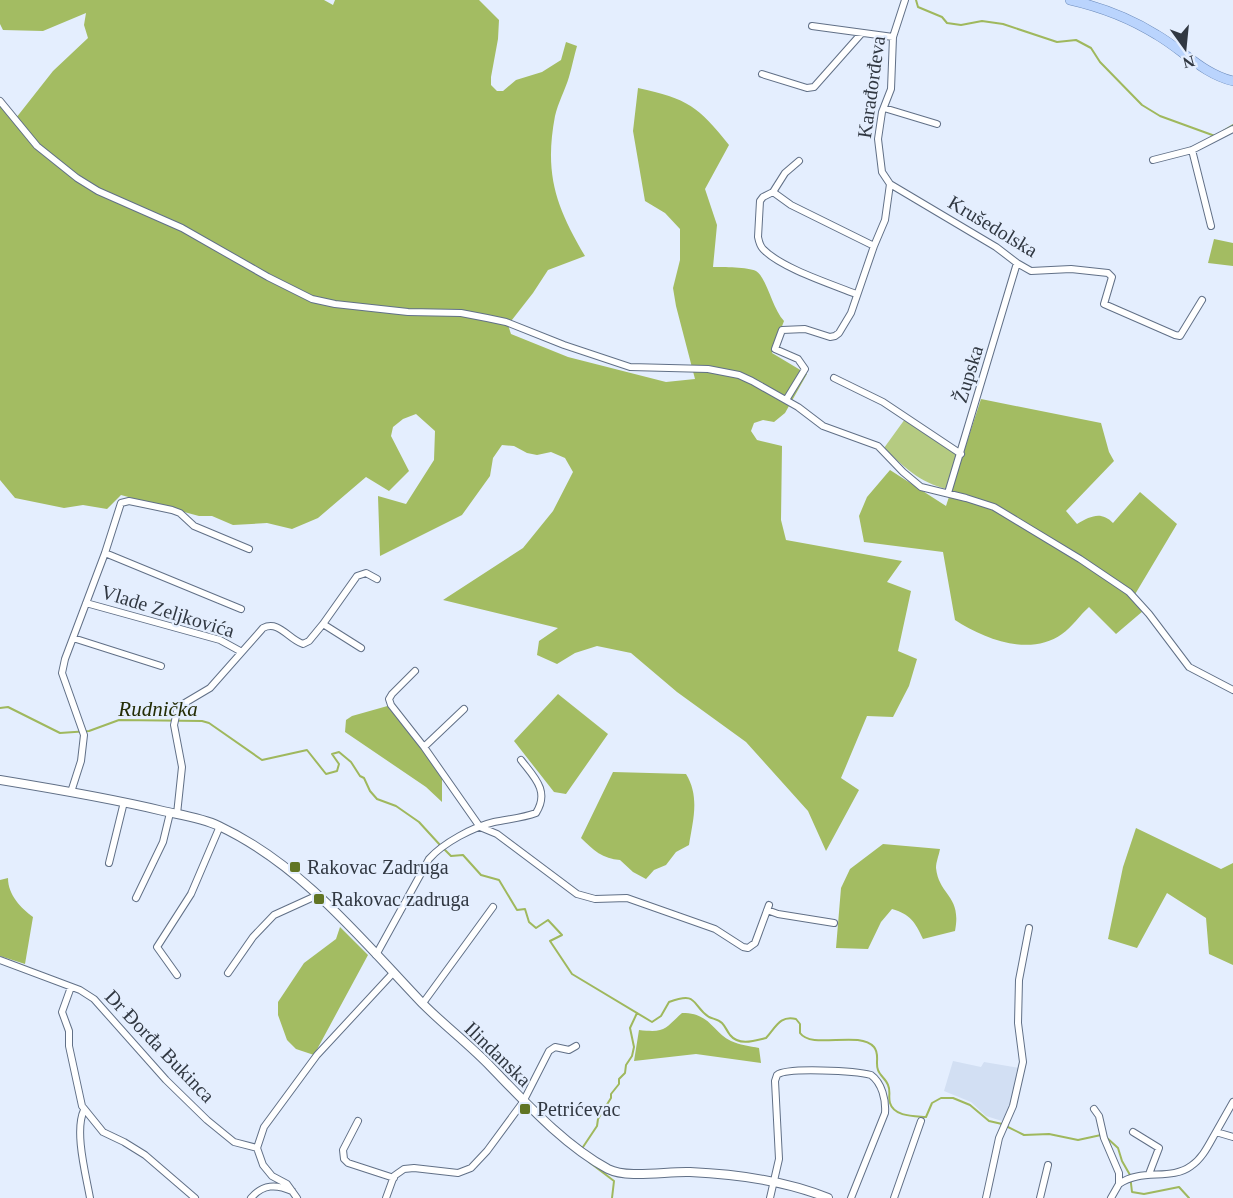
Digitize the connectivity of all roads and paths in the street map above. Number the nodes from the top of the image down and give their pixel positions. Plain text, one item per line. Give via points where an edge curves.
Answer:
1 (905, 0) edge
2 (1070, 0) edge
3 (812, 26) dead end
4 (861, 34) junction
5 (893, 37) junction
6 (762, 74) dead end
7 (1233, 81) edge
8 (0, 101) edge
9 (884, 108) junction
10 (938, 124) dead end
11 (1233, 129) edge
12 (1191, 150) junction
13 (1153, 160) dead end
14 (799, 161) dead end
15 (891, 184) junction
16 (773, 192) junction
17 (1211, 226) dead end
18 (874, 246) junction
19 (1017, 263) junction
20 (856, 294) junction
21 (1202, 300) dead end
22 (834, 378) dead end
23 (786, 400) junction
24 (961, 454) junction
25 (948, 493) junction
26 (249, 549) dead end
27 (105, 552) junction
28 (377, 579) dead end
29 (86, 603) junction
30 (242, 609) dead end
31 (323, 624) junction
32 (73, 638) junction
33 (361, 648) dead end
34 (240, 651) junction
35 (161, 666) dead end
36 (415, 671) dead end
37 (1233, 690) edge
38 (464, 709) dead end
39 (424, 747) junction
40 (521, 760) dead end
41 (0, 780) edge
42 (71, 792) junction
43 (124, 802) junction
44 (174, 814) junction
45 (220, 826) junction
46 (480, 827) junction
47 (109, 863) dead end
48 (318, 895) junction
49 (136, 898) dead end
50 (493, 907) dead end
51 (834, 923) dead end
52 (1029, 928) dead end
53 (376, 955) junction
54 (0, 960) edge
55 (228, 973) dead end
56 (393, 973) junction
57 (177, 975) dead end
58 (71, 987) junction
59 (423, 1003) junction
60 (576, 1046) dead end
61 (524, 1102) junction
62 (1233, 1102) edge
63 (1094, 1109) dead end
64 (84, 1110) junction
65 (358, 1121) dead end
66 (921, 1121) dead end
67 (1132, 1132) dead end
68 (1216, 1132) junction
69 (1233, 1137) edge
70 (257, 1148) junction
71 (1048, 1165) dead end
72 (1149, 1174) junction
73 (394, 1178) junction
74 (773, 1182) junction
75 (1119, 1184) junction
76 (292, 1191) junction
77 (90, 1198) edge
78 (195, 1198) edge
79 (251, 1198) edge
80 (297, 1198) edge
81 (386, 1198) edge
82 (770, 1198) edge
83 (828, 1198) edge
84 (850, 1198) edge
85 (894, 1198) edge
86 (986, 1198) edge
87 (1040, 1198) edge
88 (1111, 1198) edge

1 - 5 street, Karađorđeva
2 - 7 main road via 1124,17 1159,36 1218,78
3 - 4 street
4 - 5 street
4 - 6 street via 814,87
5 - 9 street, Karađorđeva via 891,89
8 - 23 street via 38,146 77,178 182,228 312,299 398,311 460,313 506,322 630,367 708,369 739,375
9 - 10 street
9 - 15 street, Karađorđeva via 878,140 882,172
11 - 12 street
12 - 13 street
12 - 17 street
14 - 16 street via 785,173
15 - 18 street via 885,220
15 - 19 street, Krušedolska
16 - 18 street
16 - 20 street via 760,201 758,237 762,248 793,268
18 - 20 street
19 - 21 street, Krušedolska via 1031,271 1071,269 1108,273 1112,277 1104,304 1180,336
19 - 24 street, Župska
20 - 23 street via 851,313 835,336 805,328 782,330 775,349 798,359 805,369
22 - 24 street via 883,402
23 - 25 street via 823,426 878,446 921,487
24 - 25 street, Župska
25 - 37 street via 994,507 1122,587 1149,614 1189,667
26 - 27 street, Vlade Zeljkovića via 194,526 180,513 129,501 121,503
27 - 29 street, Vlade Zeljkovića
27 - 30 street, Vlade Zeljkovića
28 - 31 street via 366,573 357,576
29 - 32 street, Vlade Zeljkovića
29 - 34 street, Vlade Zeljkovića via 220,640
31 - 33 street
31 - 34 street via 303,644 270,624
32 - 35 street
32 - 42 street, Vlade Zeljkovića via 62,673 84,732 81,761
34 - 44 street via 210,688 182,704 175,714 182,767
36 - 39 street via 389,699
38 - 39 street
39 - 46 street
40 - 46 street via 537,780 542,804 536,813
41 - 42 street, Ilindanska
42 - 43 street, Ilindanska
43 - 44 street, Ilindanska
43 - 47 street
44 - 45 street, Ilindanska
44 - 49 street
45 - 48 street, Ilindanska via 283,866
45 - 57 street via 191,894 157,947
46 - 51 street via 497,834 577,894 627,898 715,928 744,947 755,943 768,908 778,914
46 - 53 street via 444,844 429,859
48 - 53 street, Ilindanska
48 - 55 street via 274,915
50 - 59 street
52 - 86 street via 1019,980 1018,1023 1023,1062 1013,1106 999,1138
53 - 56 street, Ilindanska
54 - 58 street, Dr Đorđa Bukinca
56 - 59 street, Ilindanska
56 - 70 street via 295,1083 264,1127
58 - 64 street via 62,1012
58 - 70 street, Dr Đorđa Bukinca via 94,999 166,1080 215,1126 234,1142
59 - 61 street, Ilindanska
60 - 61 street via 549,1051
61 - 73 street via 487,1151 466,1170 454,1173 409,1168
61 - 74 street, Ilindanska via 609,1170 622,1174 689,1172
62 - 68 street
63 - 75 street via 1117,1166
64 - 77 street via 80,1131
64 - 78 street via 103,1132 145,1155
65 - 73 street via 343,1150 344,1159
66 - 85 street
67 - 72 street via 1159,1148
68 - 69 street
68 - 72 street via 1192,1166 1178,1172
70 - 76 street via 266,1171
71 - 87 street
72 - 75 street
73 - 81 street
74 - 82 street
74 - 83 street, Ilindanska
74 - 84 street via 779,1159 777,1075 783,1071 861,1072 879,1082 886,1110
75 - 88 street
76 - 79 street via 280,1186 264,1187
76 - 80 street

